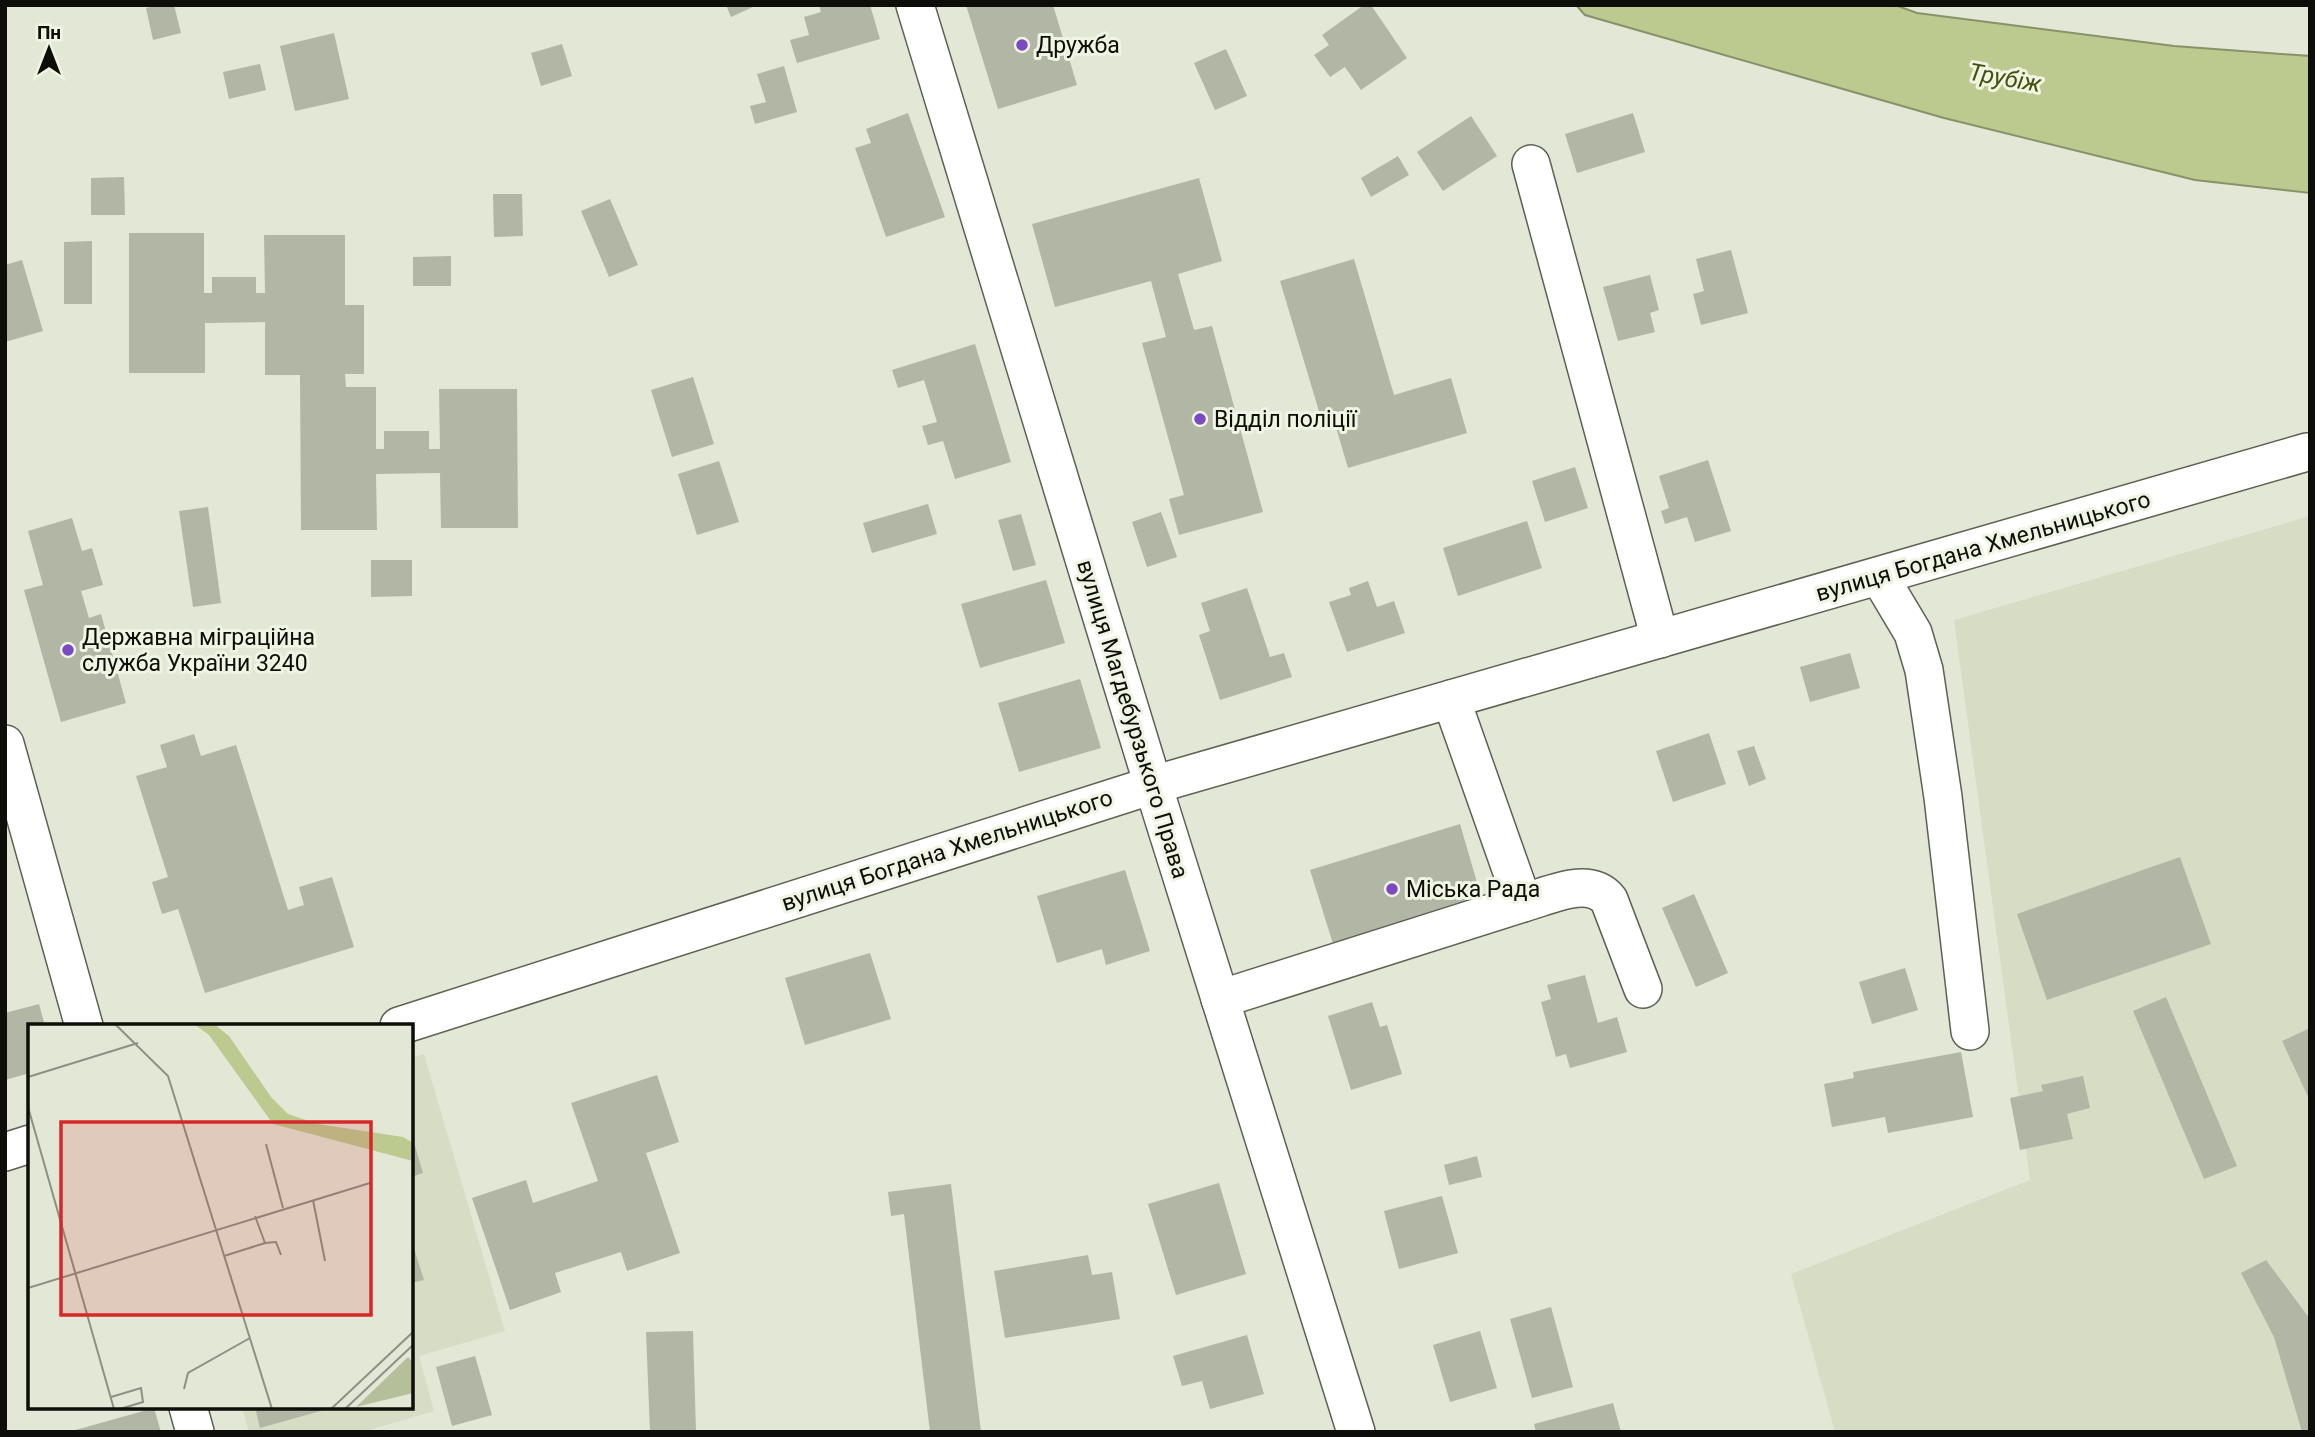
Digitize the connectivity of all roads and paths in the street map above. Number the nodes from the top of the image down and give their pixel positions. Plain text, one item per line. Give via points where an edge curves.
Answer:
1 (915, 5) edge
2 (1531, 164) dead end
3 (2307, 452) dead end
4 (1879, 576) junction
5 (1660, 639) junction
6 (1451, 699) junction
7 (5, 744) edge
8 (1153, 785) junction
9 (1523, 903) junction
10 (1643, 989) dead end
11 (1220, 999) junction
12 (83, 1024) edge
13 (405, 1024) edge
14 (1970, 1031) dead end
15 (28, 1145) edge
16 (5, 1152) edge
17 (189, 1409) edge
18 (195, 1432) edge
19 (1356, 1432) edge

1 - 8 street, вулиця Магдебурзького Права
2 - 5 street
3 - 4 street, вулиця Богдана Хмельницького
4 - 5 street, вулиця Богдана Хмельницького
4 - 14 street via 1913,633 1922,661
5 - 6 street, вулиця Богдана Хмельницького
6 - 8 street, вулиця Богдана Хмельницького
6 - 9 street
7 - 12 street
8 - 11 street, вулиця Магдебурзького Права
8 - 13 street, вулиця Богдана Хмельницького
9 - 10 street via 1573,889 1603,892
9 - 11 street
11 - 19 street, вулиця Магдебурзького Права
15 - 16 street
17 - 18 street

